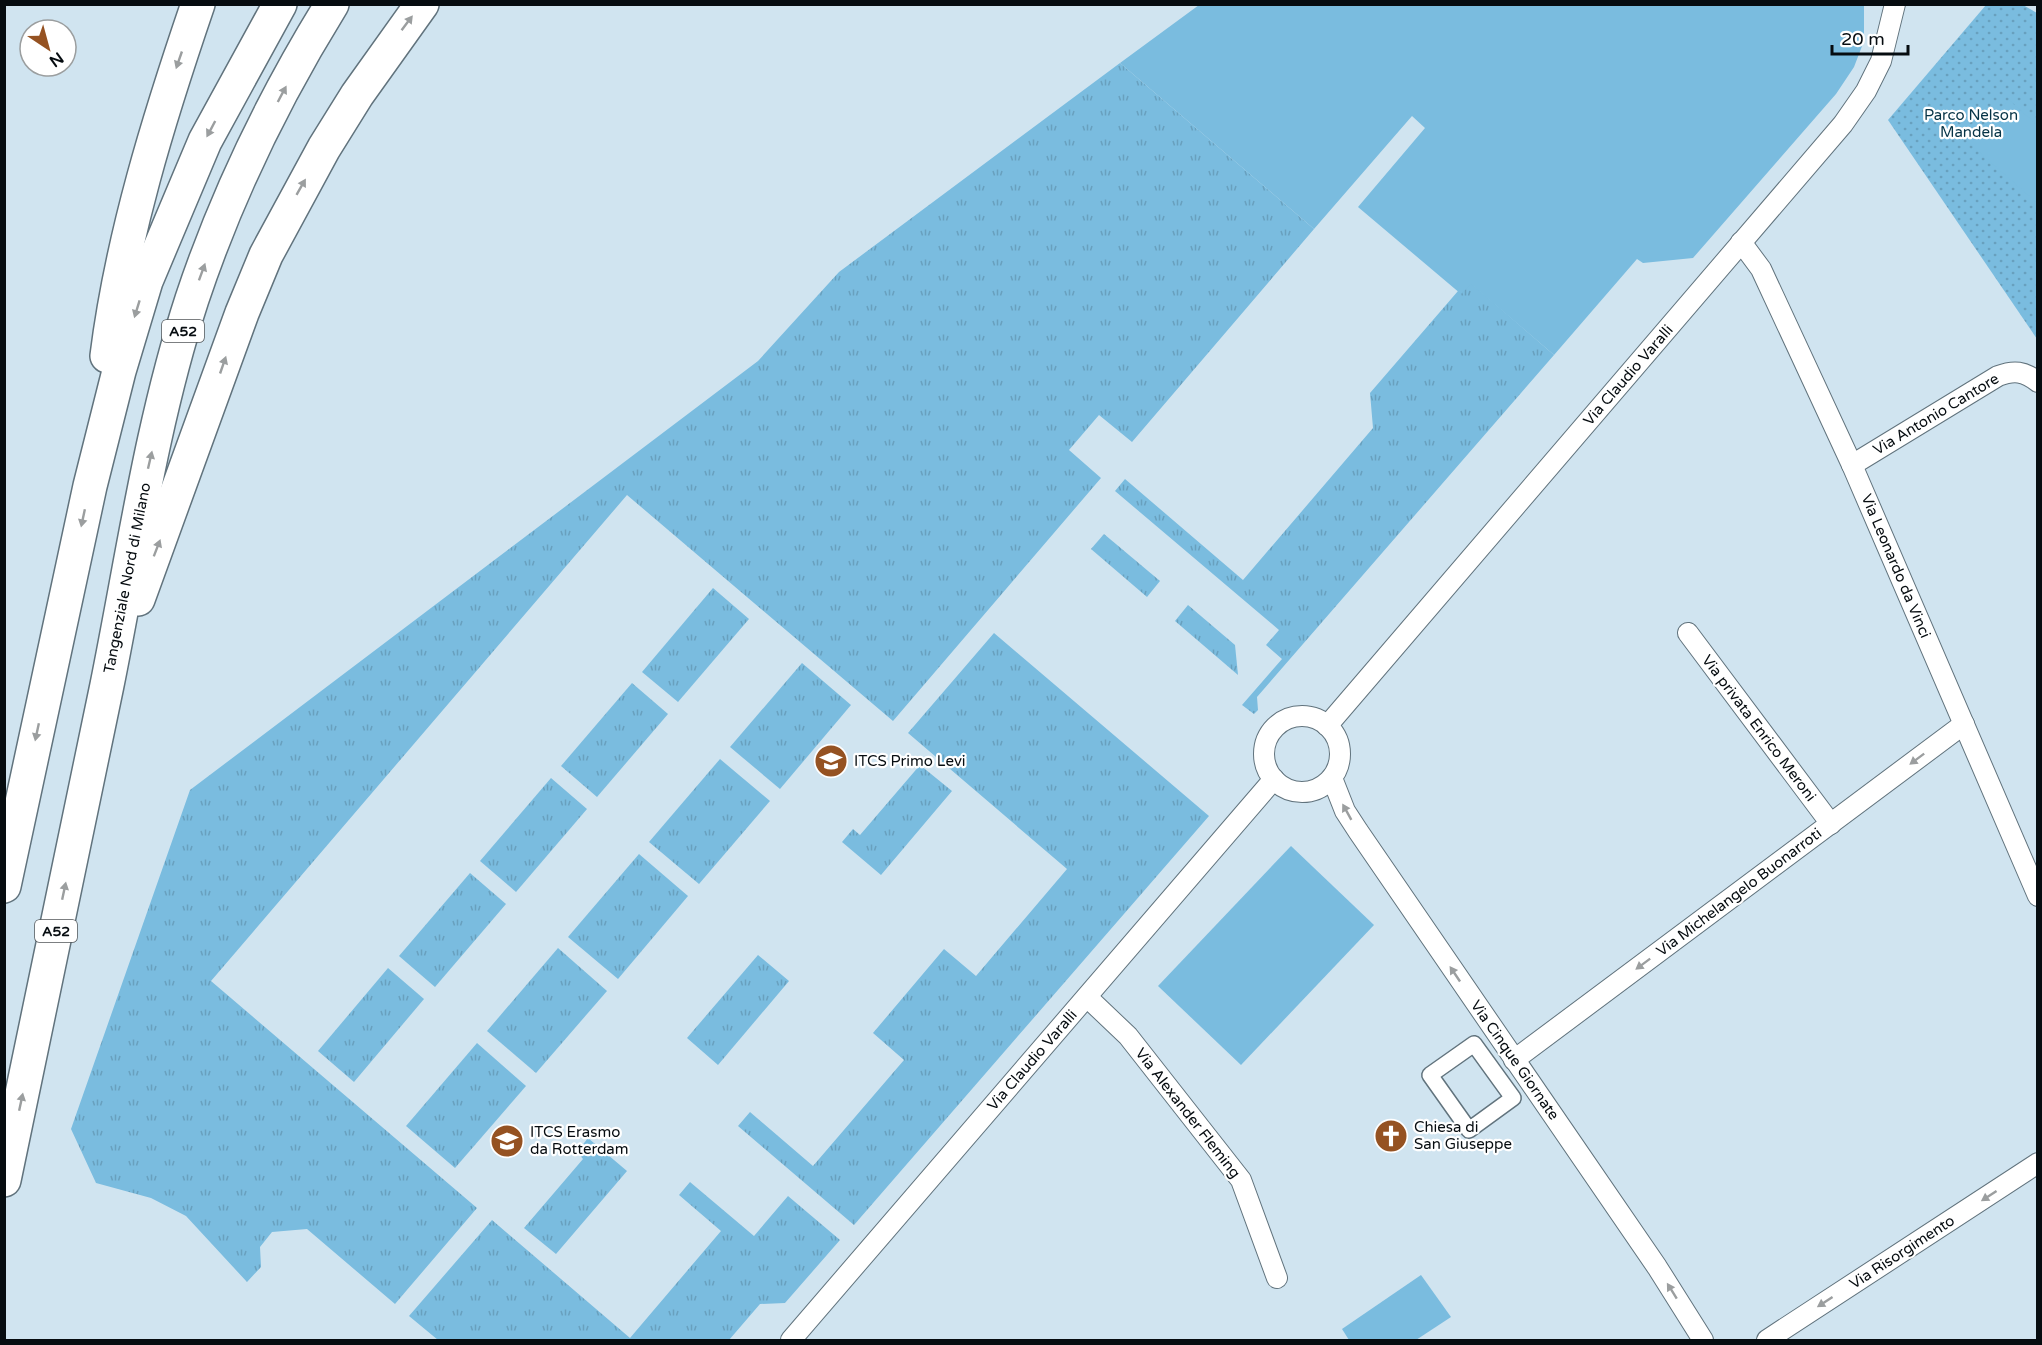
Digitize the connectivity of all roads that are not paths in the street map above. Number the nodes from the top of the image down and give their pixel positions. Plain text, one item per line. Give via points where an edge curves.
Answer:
1 (198, 4) edge
2 (280, 4) edge
3 (332, 4) edge
4 (422, 4) edge
5 (1895, 4) edge
6 (1741, 242) junction
7 (2029, 377) edge
8 (1852, 465) junction
9 (90, 486) junction
10 (1688, 633) dead end
11 (107, 682) junction
12 (1964, 724) junction
13 (1327, 726) junction
14 (1332, 777) junction
15 (1274, 780) junction
16 (1831, 824) junction
17 (2031, 859) edge
18 (4, 886) edge
19 (2037, 896) edge
20 (1087, 997) junction
21 (1514, 1060) junction
22 (1513, 1098) joint
23 (2037, 1163) edge
24 (4, 1180) edge
25 (1277, 1278) dead end
26 (791, 1341) edge
27 (1703, 1341) edge
28 (1767, 1341) edge

1 -> 9 highway via 171,83 115,294
2 -> 9 highway via 205,141 167,226 119,371
11 -> 3 highway, Tangenziale Nord di Milano / A52 via 142,495 192,300 249,159
11 -> 4 highway via 266,255 324,148
5 - 6 street, Via Claudio Varalli via 1883,52 1866,91 1843,124
6 - 8 street, Via Leonardo da Vinci via 1761,269
6 - 13 street, Via Claudio Varalli
7 - 8 street, Via Antonio Cantore via 2009,371 1998,376
8 - 12 street, Via Leonardo da Vinci
9 -> 18 highway
10 - 16 street, Via privata Enrico Meroni
24 -> 11 highway, Tangenziale Nord di Milano / A52
12 -> 16 street, Via Michelangelo Buonarroti
12 - 17 street, Via Leonardo da Vinci
13 - 14 street via 1340,751
13 - 15 street via 1307,717 1295,717 1278,725 1264,749 1265,762
14 - 15 street via 1322,786 1297,792
21 -> 14 street, Via Cinque Giornate via 1345,811
15 - 20 street, Via Claudio Varalli
16 -> 21 street, Via Michelangelo Buonarroti
17 - 19 street, Via Leonardo da Vinci
20 - 25 street, Via Alexander Fleming via 1128,1036 1241,1180
20 - 26 street, Via Claudio Varalli
27 -> 21 street, Via Cinque Giornate
22 - 22 street via 1474,1044 1430,1075 1469,1130
23 -> 28 street, Via Risorgimento

